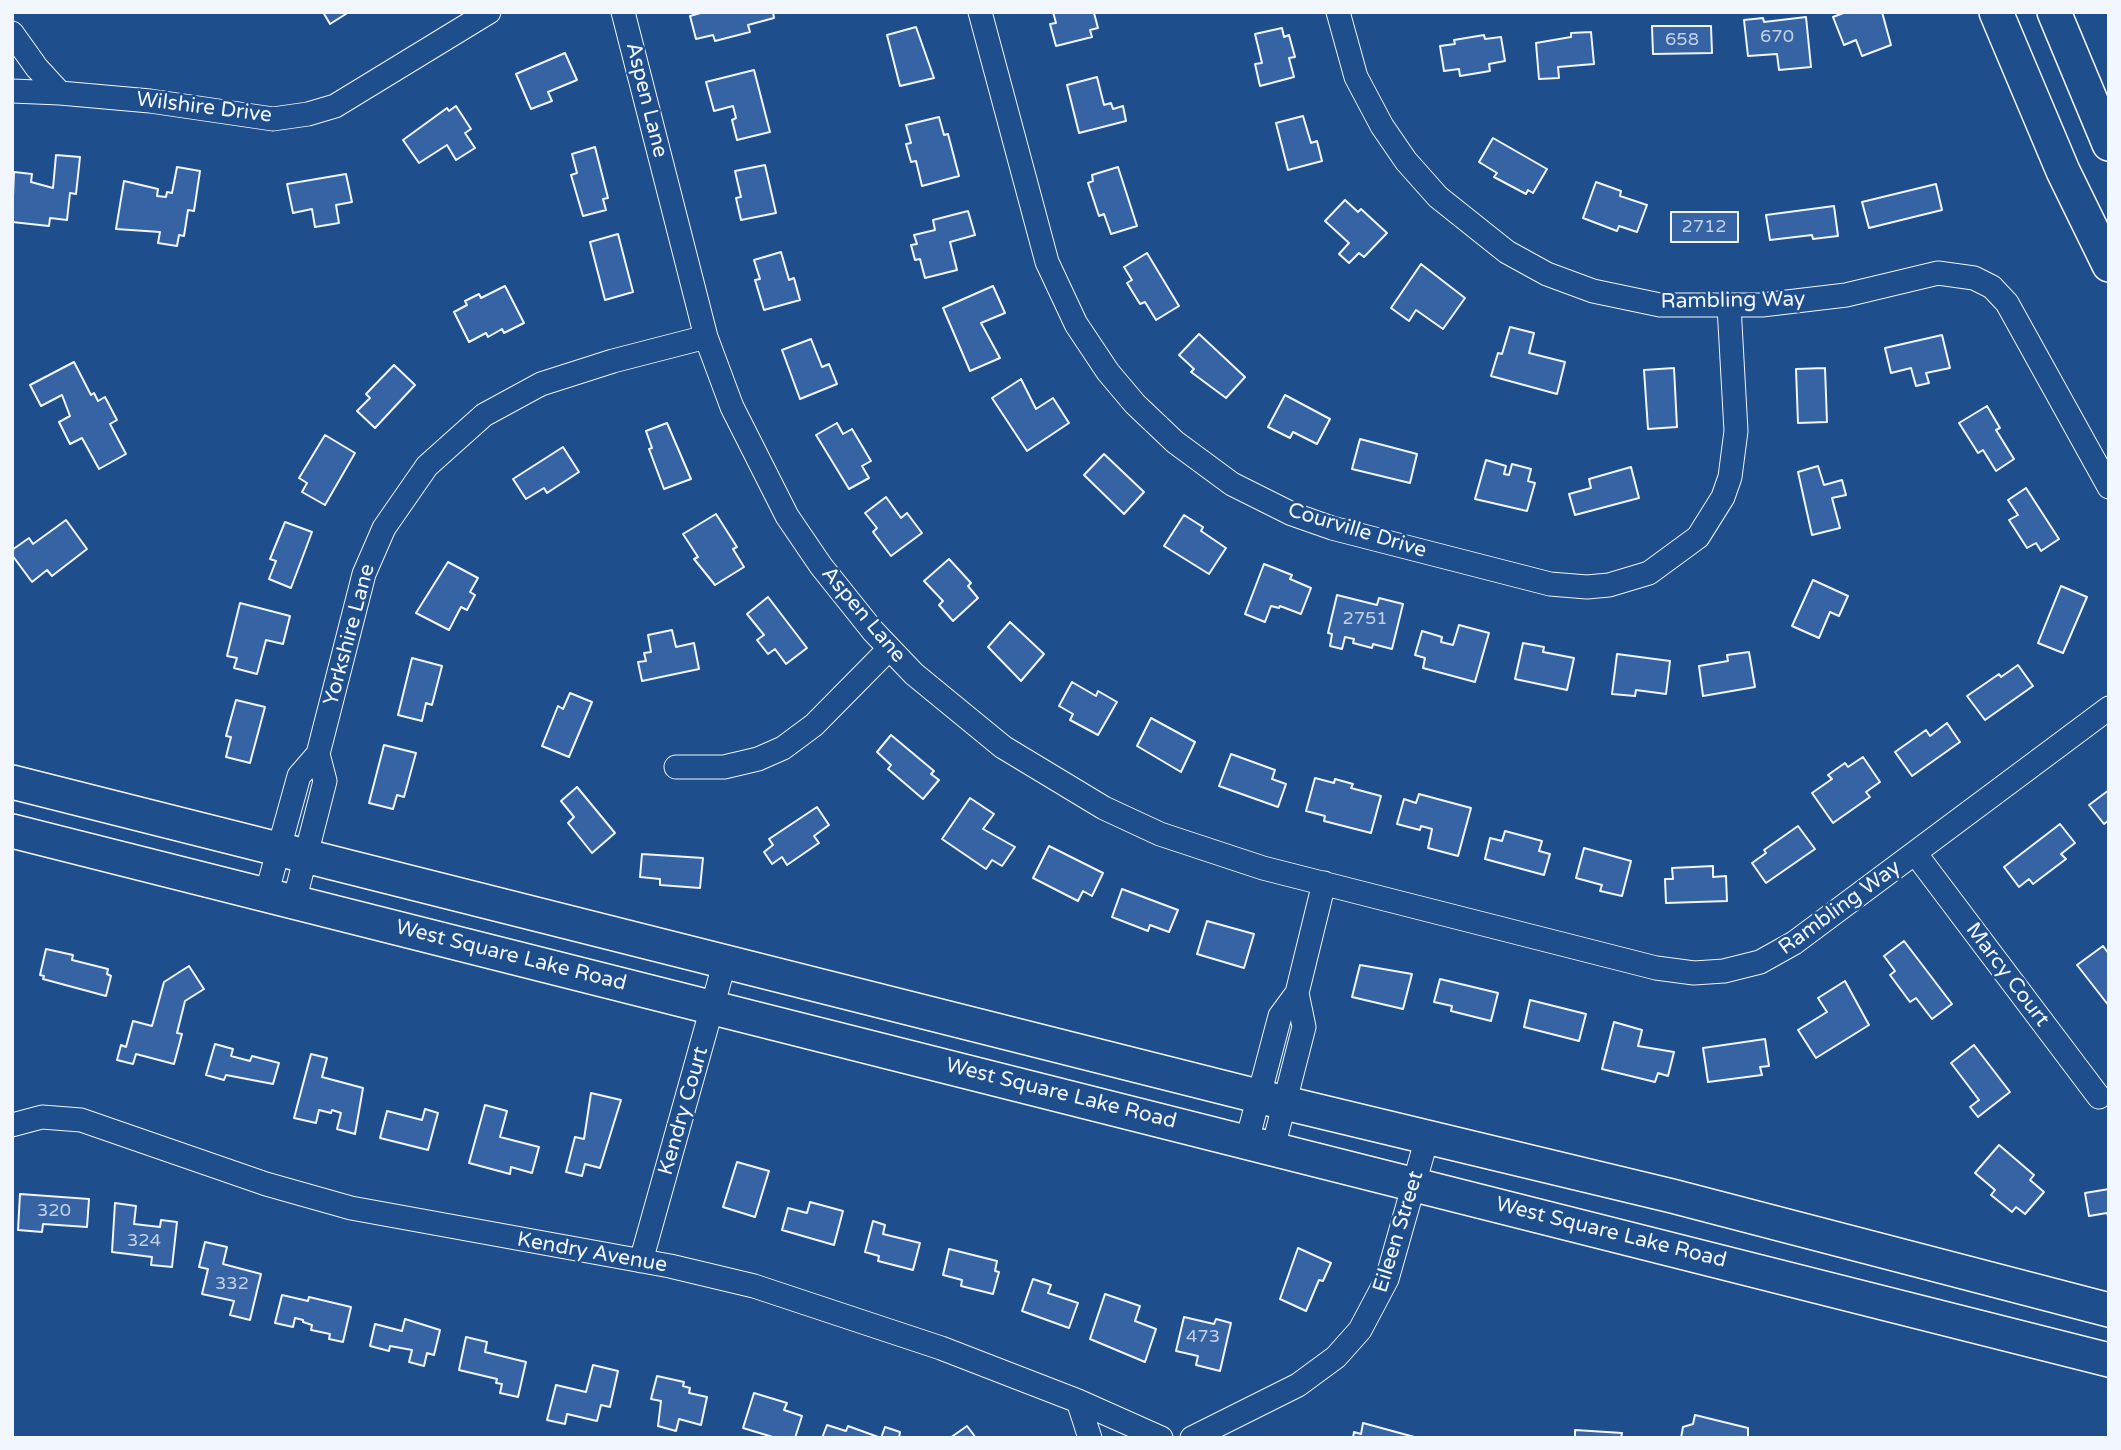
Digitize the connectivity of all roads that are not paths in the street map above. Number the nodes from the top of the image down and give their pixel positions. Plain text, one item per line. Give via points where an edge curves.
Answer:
1 (489, 12) edge
2 (623, 12) edge
3 (980, 12) edge
4 (1338, 12) edge
5 (1996, 12) edge
6 (2054, 12) edge
7 (12, 33) edge
8 (12, 91) edge
9 (60, 93) junction
10 (2109, 144) edge
11 (2109, 265) edge
12 (1729, 306) junction
13 (706, 337) junction
14 (2109, 487) edge
15 (889, 649) junction
16 (2109, 708) edge
17 (676, 767) dead end
18 (12, 782) edge
19 (12, 831) edge
20 (293, 853) junction
21 (1915, 853) junction
22 (1324, 883) junction
23 (280, 898) junction
24 (725, 961) junction
25 (713, 1007) junction
26 (2099, 1097) dead end
27 (1272, 1099) junction
28 (12, 1125) edge
29 (1427, 1138) junction
30 (1260, 1144) junction
31 (1415, 1183) junction
32 (641, 1261) junction
33 (2109, 1310) edge
34 (2109, 1360) edge
35 (1078, 1401) junction
36 (1090, 1438) edge
37 (1161, 1438) edge
38 (1192, 1438) edge

1 - 9 street, Wilshire Drive via 335,106 308,114 247,117 150,101
2 - 13 street, Aspen Lane
3 - 12 street, Courville Drive via 1041,244 1076,324 1108,372 1165,433 1233,484 1292,514 1550,584 1609,585 1649,573 1698,537 1730,477 1736,431
4 - 12 street, Rambling Way via 1356,77 1391,141 1438,197 1488,239 1547,274 1593,291 1660,305
5 - 11 highway via 2063,172
6 - 10 highway
7 - 9 street
8 - 9 street, Wilshire Drive
12 - 14 street, Rambling Way via 1846,295 1938,274 1983,282 2000,294 2016,316
13 - 15 street, Aspen Lane via 732,407 780,504 821,566
13 - 20 street, Yorkshire Lane via 541,384 484,415 427,466 384,528 364,574 318,754 325,781
15 - 17 street via 814,725 783,748 724,767
15 - 22 street, Aspen Lane via 1003,747 1104,808 1211,853
16 - 21 street, Rambling Way
18 - 20 highway
19 - 23 highway, West Square Lake Road
20 - 23 street, Yorkshire Lane
20 - 24 highway
21 - 22 street, Rambling Way via 1777,954 1742,968 1710,972 1656,968
21 - 26 street, Marcy Court
22 - 27 street via 1297,993 1304,1027
23 - 25 highway, West Square Lake Road
24 - 25 street, Kendry Court
24 - 27 highway
25 - 30 highway, West Square Lake Road
25 - 32 street, Kendry Court
27 - 29 highway
27 - 30 street
28 - 32 street, Kendry Avenue via 42,1117 81,1120 351,1208
29 - 31 street, Eileen Street
29 - 33 highway via 1672,1196
30 - 31 highway, West Square Lake Road
31 - 34 highway, West Square Lake Road
31 - 38 street, Eileen Street via 1387,1279 1372,1313 1349,1344 1285,1393
32 - 35 street, Kendry Avenue via 725,1278 816,1304
35 - 36 street
35 - 37 street, Kendry Avenue

